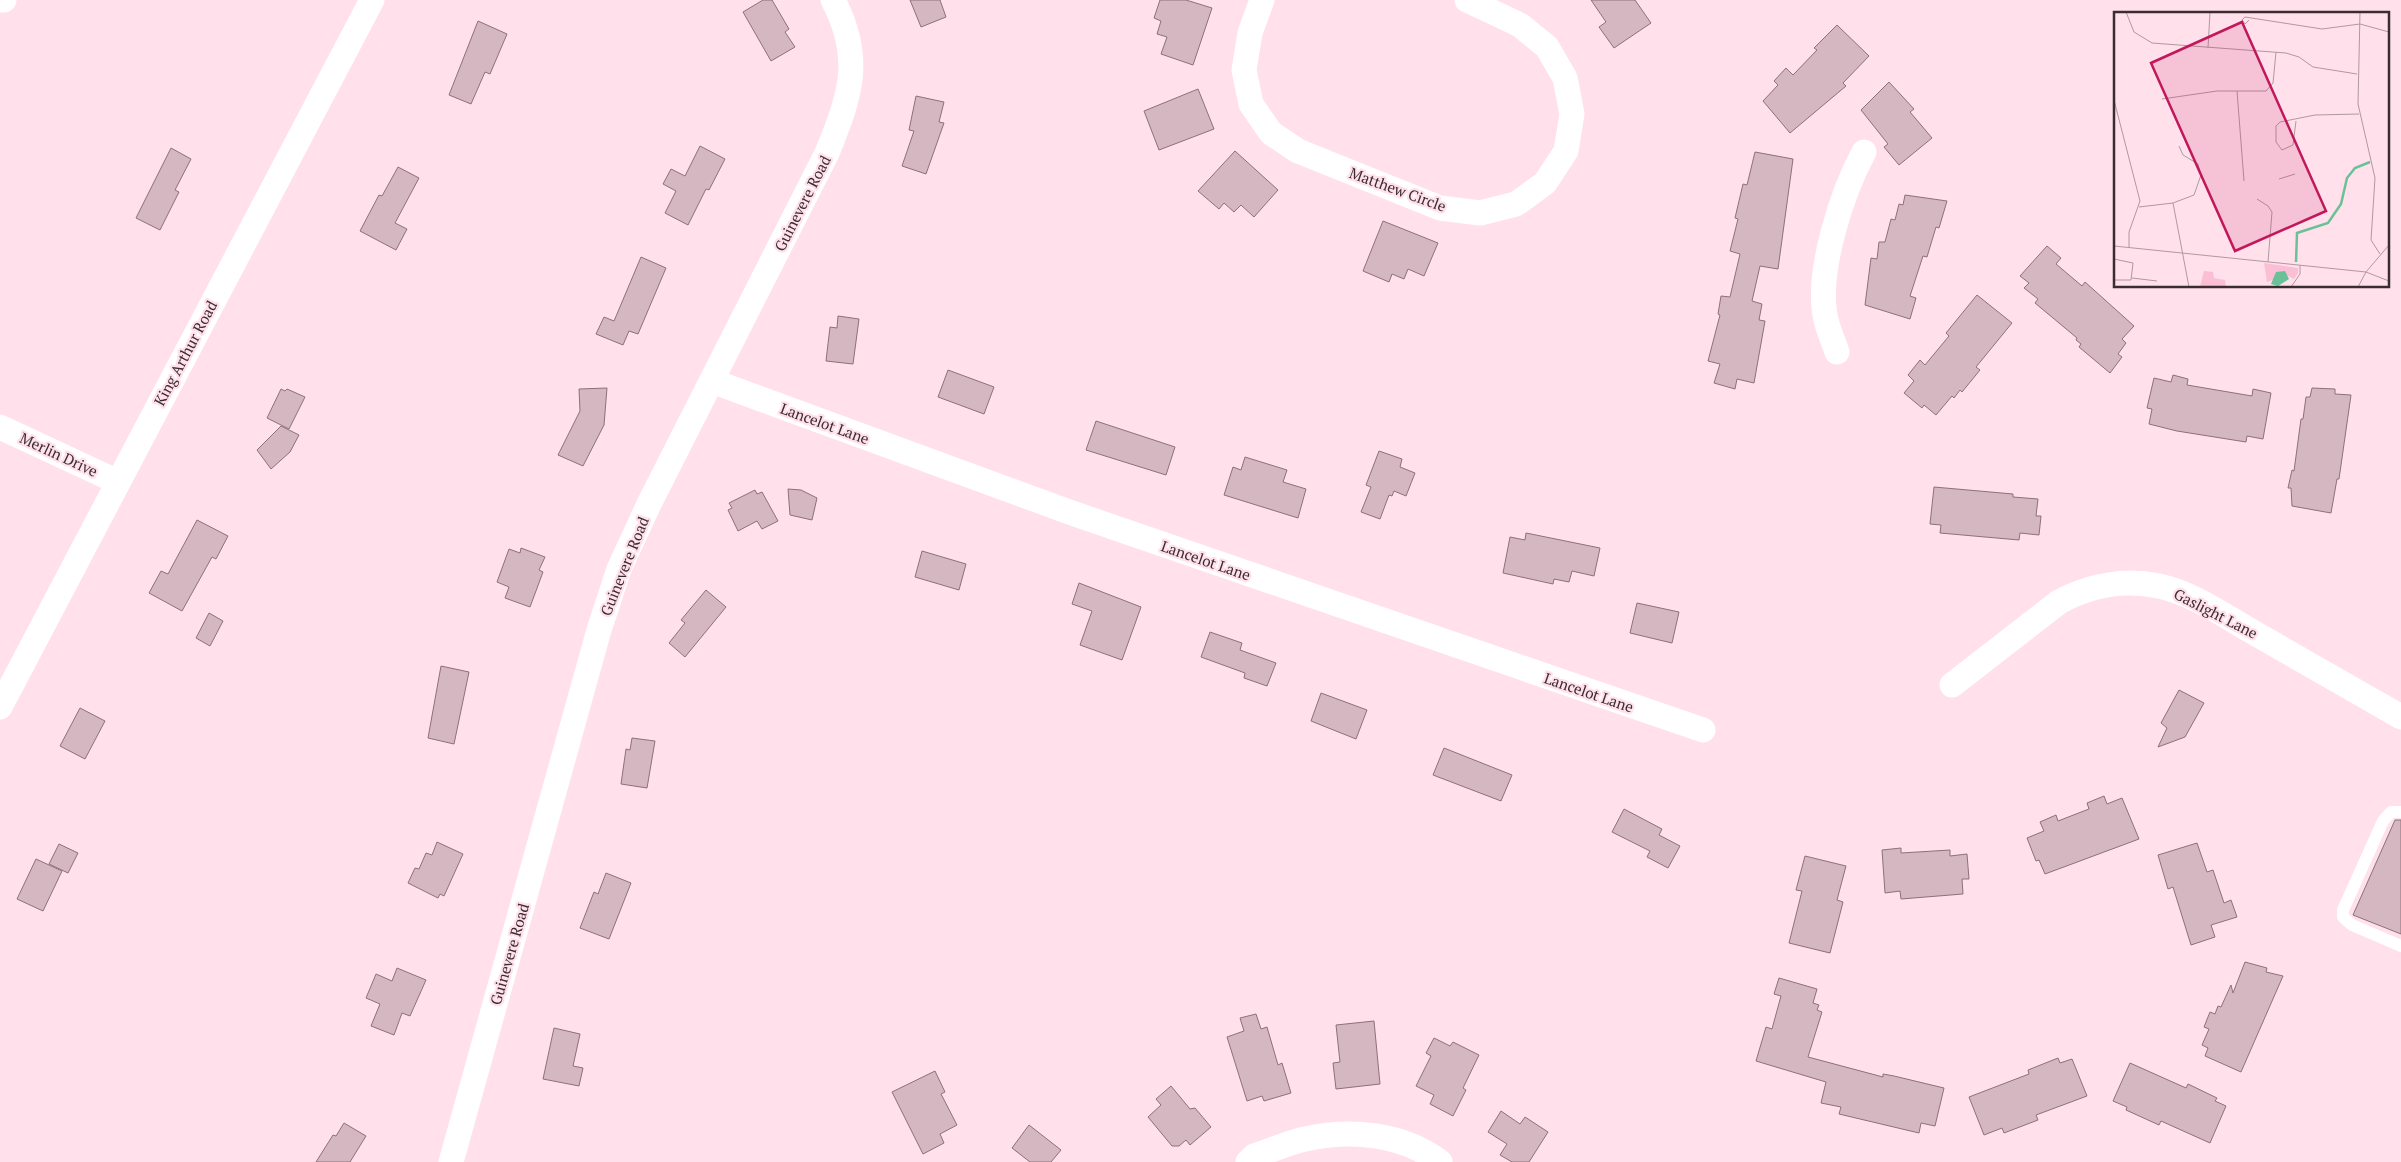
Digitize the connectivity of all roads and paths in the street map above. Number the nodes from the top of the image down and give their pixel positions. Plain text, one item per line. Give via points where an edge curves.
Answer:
1 (0, 0) edge
2 (4, 0) edge
3 (372, 0) edge
4 (833, 0) edge
5 (1262, 0) edge
6 (1467, 0) edge
7 (1864, 152) dead end
8 (1837, 352) dead end
9 (712, 381) junction
10 (0, 427) edge
11 (118, 482) junction
12 (1952, 685) dead end
13 (0, 708) edge
14 (2401, 717) edge
15 (1703, 730) dead end
16 (2401, 812) edge
17 (2401, 946) edge
18 (451, 1162) edge
19 (1248, 1162) edge
20 (1440, 1162) edge

1 - 2 street
3 - 11 street, King Arthur Road
4 - 9 street, Guinevere Road via 848,37 850,53 850,86 844,109 827,153
5 - 6 street, Matthew Circle via 1250,33 1244,70 1251,104 1271,132 1298,151 1440,208 1480,213 1516,204 1545,183 1566,151 1572,114 1565,78 1547,47 1520,24
7 - 8 street via 1843,201 1828,256 1825,316
9 - 15 street, Lancelot Lane via 1081,517
9 - 18 street, Guinevere Road via 649,504 612,589
10 - 11 street, Merlin Drive
11 - 13 street, King Arthur Road
12 - 14 street, Gaslight Lane via 2032,622 2074,594 2107,585 2136,584 2162,587 2201,603
16 - 17 lane via 2391,812 2383,821 2343,910 2343,917 2352,925
19 - 20 street via 1254,1156 1304,1139 1352,1133 1396,1139

